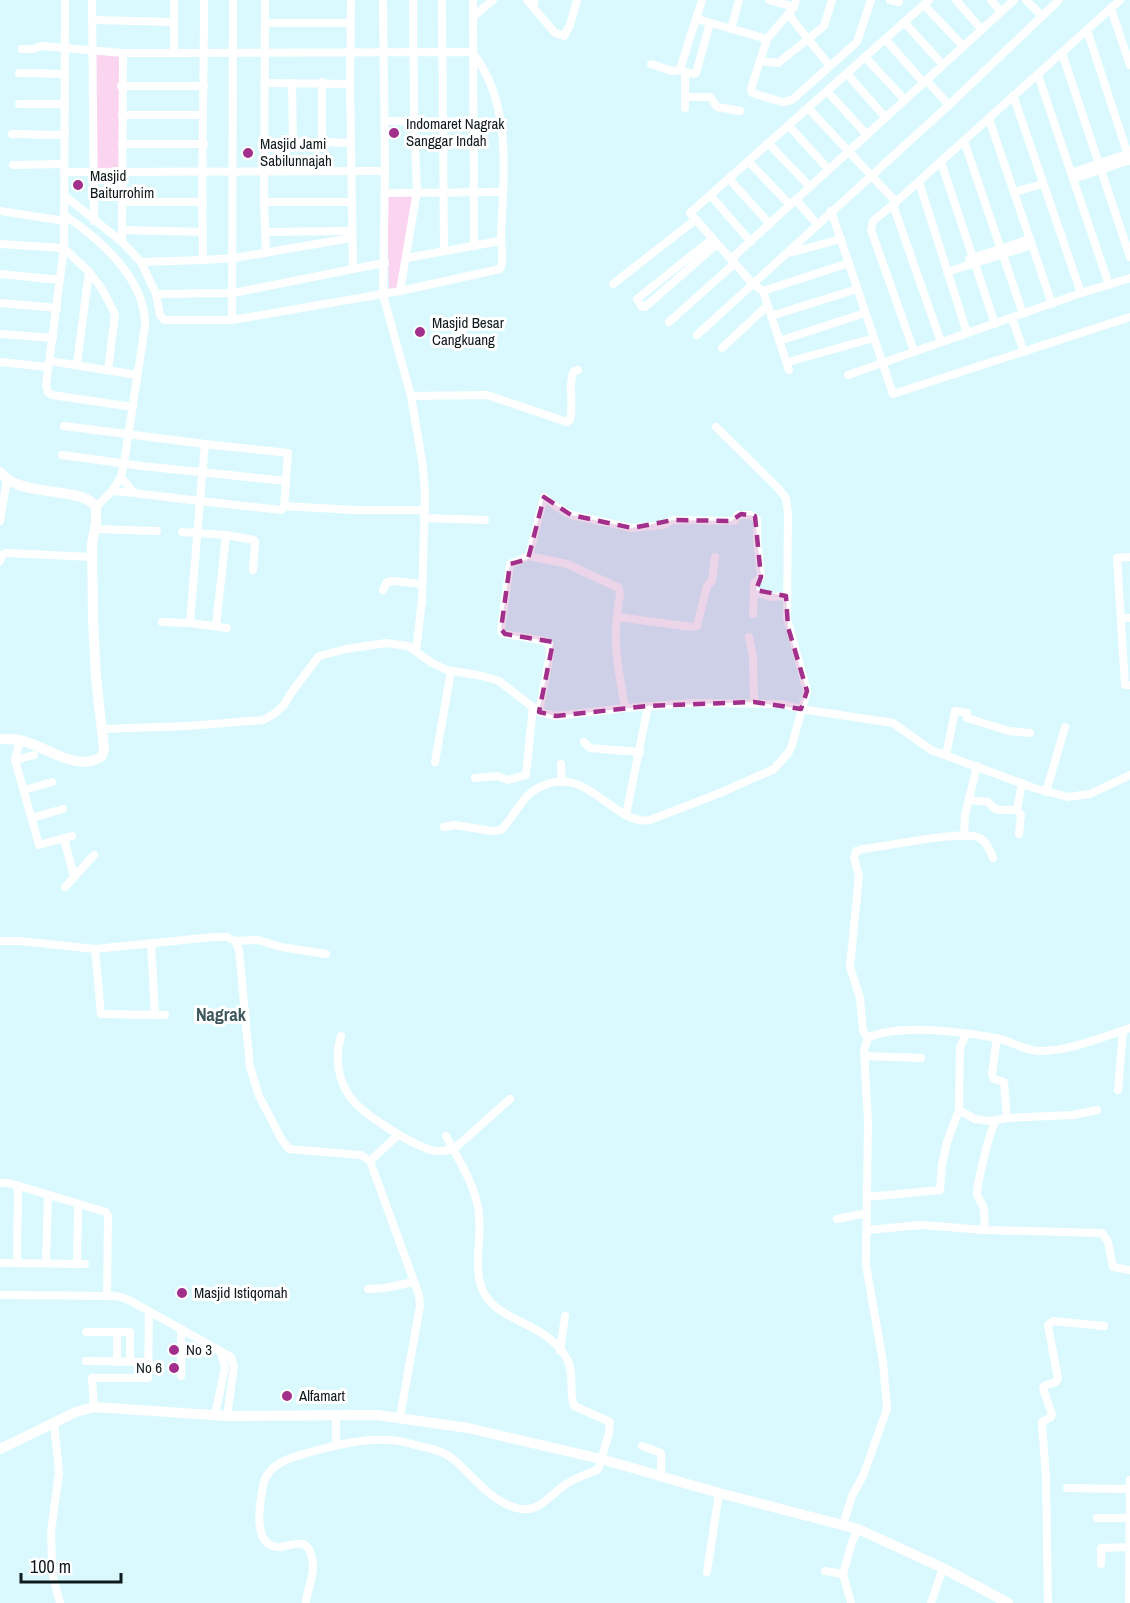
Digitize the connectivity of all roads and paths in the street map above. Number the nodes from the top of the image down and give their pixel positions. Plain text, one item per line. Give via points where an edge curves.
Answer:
1 (65, 0) edge
2 (92, 0) edge
3 (174, 0) edge
4 (204, 0) edge
5 (233, 0) edge
6 (265, 0) edge
7 (351, 0) edge
8 (383, 0) edge
9 (413, 0) edge
10 (442, 0) edge
11 (473, 0) edge
12 (577, 0) edge
13 (702, 0) edge
14 (739, 0) edge
15 (768, 0) edge
16 (832, 0) edge
17 (871, 0) edge
18 (956, 0) edge
19 (991, 0) edge
20 (1014, 0) edge
21 (1026, 0) edge
22 (1059, 0) edge
23 (1120, 0) edge
24 (488, 1) edge
25 (532, 2) edge
26 (926, 2) edge
27 (793, 7) edge
28 (1111, 9) junction
29 (1001, 12) junction
30 (474, 16) junction
31 (1042, 16) junction
32 (697, 19) junction
33 (93, 20) junction
34 (174, 22) junction
35 (350, 22) junction
36 (904, 22) junction
37 (265, 23) junction
38 (710, 23) junction
39 (731, 29) junction
40 (982, 30) junction
41 (1087, 30) junction
42 (767, 39) junction
43 (885, 39) junction
44 (808, 40) junction
45 (963, 46) junction
46 (66, 47) junction
47 (22, 49) dead end
48 (93, 51) junction
49 (266, 52) junction
50 (384, 52) junction
51 (443, 52) junction
52 (472, 52) junction
53 (123, 53) junction
54 (174, 53) junction
55 (204, 53) junction
56 (234, 53) junction
57 (351, 53) junction
58 (415, 53) junction
59 (1062, 53) junction
60 (865, 57) junction
61 (760, 61) junction
62 (651, 64) dead end
63 (829, 65) junction
64 (944, 65) junction
65 (1130, 65) edge
66 (683, 71) junction
67 (19, 73) dead end
68 (65, 74) junction
69 (847, 74) junction
70 (1038, 75) junction
71 (925, 81) junction
72 (322, 82) junction
73 (264, 83) junction
74 (292, 83) junction
75 (350, 84) junction
76 (122, 86) junction
77 (204, 86) junction
78 (827, 91) junction
79 (1013, 95) junction
80 (685, 97) junction
81 (905, 100) junction
82 (19, 104) dead end
83 (65, 104) junction
84 (949, 105) junction
85 (685, 108) dead end
86 (808, 108) junction
87 (740, 111) dead end
88 (122, 115) junction
89 (203, 115) junction
90 (886, 118) junction
91 (989, 118) junction
92 (384, 121) junction
93 (414, 121) junction
94 (444, 121) junction
95 (472, 121) junction
96 (501, 122) junction
97 (789, 126) junction
98 (12, 134) dead end
99 (65, 135) junction
100 (867, 135) junction
101 (964, 141) junction
102 (263, 142) junction
103 (293, 142) junction
104 (322, 142) junction
105 (351, 143) junction
106 (122, 144) junction
107 (204, 144) junction
108 (769, 144) junction
109 (849, 152) junction
110 (1129, 158) edge
111 (749, 162) junction
112 (940, 162) junction
113 (14, 165) dead end
114 (1100, 167) junction
115 (64, 168) junction
116 (351, 170) junction
117 (829, 170) junction
118 (201, 171) junction
119 (233, 171) junction
120 (263, 171) junction
121 (385, 171) junction
122 (93, 172) junction
123 (122, 172) junction
124 (871, 176) junction
125 (1072, 176) junction
126 (729, 179) junction
127 (919, 182) junction
128 (1043, 184) junction
129 (810, 188) junction
130 (417, 191) junction
131 (473, 192) junction
132 (503, 192) junction
133 (1014, 192) junction
134 (384, 193) junction
135 (444, 193) junction
136 (711, 196) junction
137 (65, 197) junction
138 (123, 202) junction
139 (202, 202) junction
140 (264, 202) junction
141 (351, 202) junction
142 (793, 203) junction
143 (894, 203) junction
144 (0, 211) edge
145 (831, 211) junction
146 (65, 215) junction
147 (695, 219) junction
148 (94, 221) junction
149 (770, 224) junction
150 (818, 225) junction
151 (123, 230) junction
152 (203, 232) junction
153 (265, 232) junction
154 (352, 235) junction
155 (841, 239) junction
156 (500, 241) junction
157 (715, 241) junction
158 (122, 242) junction
159 (750, 242) junction
160 (1031, 242) junction
161 (0, 244) edge
162 (474, 246) junction
163 (64, 248) junction
164 (444, 251) junction
165 (1002, 251) junction
166 (266, 253) junction
167 (786, 254) junction
168 (1130, 257) edge
169 (234, 258) junction
170 (407, 258) junction
171 (203, 260) junction
172 (974, 260) junction
173 (733, 261) junction
174 (141, 262) junction
175 (385, 263) junction
176 (849, 263) junction
177 (353, 269) junction
178 (947, 269) junction
179 (89, 272) junction
180 (0, 274) edge
181 (1130, 278) edge
182 (60, 280) junction
183 (613, 284) dead end
184 (753, 284) junction
185 (1108, 285) junction
186 (857, 289) junction
187 (400, 291) junction
188 (763, 291) junction
189 (233, 293) junction
190 (1081, 293) junction
191 (156, 294) junction
192 (383, 295) junction
193 (0, 303) edge
194 (1052, 304) junction
195 (767, 306) junction
196 (57, 308) junction
197 (865, 313) junction
198 (1023, 314) junction
199 (771, 316) junction
200 (1130, 317) edge
201 (1012, 318) junction
202 (232, 320) junction
203 (669, 322) dead end
204 (995, 324) junction
205 (967, 333) junction
206 (0, 334) edge
207 (697, 335) dead end
208 (52, 338) junction
209 (874, 338) junction
210 (779, 341) junction
211 (941, 342) junction
212 (722, 348) dead end
213 (914, 351) junction
214 (1024, 352) junction
215 (0, 362) edge
216 (882, 362) junction
217 (49, 364) junction
218 (78, 364) junction
219 (108, 370) junction
220 (578, 370) dead end
221 (137, 375) junction
222 (848, 375) dead end
223 (411, 396) junction
224 (133, 407) junction
225 (64, 426) dead end
226 (716, 427) dead end
227 (127, 435) junction
228 (205, 444) junction
229 (62, 455) dead end
230 (124, 463) junction
231 (201, 473) junction
232 (3, 476) edge
233 (121, 477) junction
234 (286, 481) junction
235 (112, 491) junction
236 (134, 493) junction
237 (200, 501) junction
238 (284, 506) junction
239 (96, 507) junction
240 (424, 514) junction
241 (485, 520) dead end
242 (0, 521) edge
243 (94, 529) junction
244 (157, 531) dead end
245 (182, 532) dead end
246 (198, 533) junction
247 (226, 535) junction
248 (529, 556) junction
249 (92, 557) junction
250 (715, 557) dead end
251 (1130, 557) edge
252 (0, 561) edge
253 (253, 570) dead end
254 (422, 584) junction
255 (1130, 587) edge
256 (1119, 588) junction
257 (383, 590) dead end
258 (754, 592) junction
259 (786, 596) junction
260 (753, 614) dead end
261 (617, 617) junction
262 (1125, 618) edge
263 (162, 622) dead end
264 (190, 623) junction
265 (216, 626) junction
266 (227, 627) dead end
267 (749, 637) dead end
268 (416, 650) junction
269 (1127, 652) edge
270 (451, 671) junction
271 (1130, 685) edge
272 (754, 702) junction
273 (648, 706) junction
274 (625, 708) junction
275 (801, 709) junction
276 (536, 710) junction
277 (1065, 727) dead end
278 (102, 729) junction
279 (1030, 733) dead end
280 (0, 739) edge
281 (20, 740) junction
282 (584, 742) dead end
283 (640, 752) junction
284 (34, 755) dead end
285 (946, 755) junction
286 (15, 760) junction
287 (435, 762) dead end
288 (561, 764) dead end
289 (976, 766) junction
290 (1130, 775) edge
291 (476, 778) dead end
292 (52, 782) dead end
293 (562, 782) junction
294 (1022, 783) junction
295 (24, 790) junction
296 (1046, 792) junction
297 (969, 801) junction
298 (63, 809) dead end
299 (1017, 810) junction
300 (626, 815) junction
301 (32, 818) junction
302 (444, 826) dead end
303 (1019, 834) dead end
304 (963, 836) junction
305 (94, 855) dead end
306 (993, 858) dead end
307 (74, 877) junction
308 (64, 887) dead end
309 (0, 941) edge
310 (235, 941) junction
311 (151, 943) junction
312 (95, 949) junction
313 (326, 954) dead end
314 (155, 1014) junction
315 (165, 1015) dead end
316 (1126, 1029) edge
317 (966, 1034) junction
318 (340, 1036) dead end
319 (868, 1038) junction
320 (997, 1038) junction
321 (865, 1056) junction
322 (921, 1058) dead end
323 (1118, 1090) dead end
324 (510, 1099) dead end
325 (959, 1110) junction
326 (1097, 1110) dead end
327 (1007, 1118) junction
328 (997, 1120) junction
329 (398, 1135) junction
330 (446, 1136) dead end
331 (454, 1149) junction
332 (370, 1161) junction
333 (0, 1183) edge
334 (18, 1187) junction
335 (48, 1195) junction
336 (867, 1197) junction
337 (78, 1204) junction
338 (867, 1213) junction
339 (837, 1219) dead end
340 (867, 1230) junction
341 (985, 1230) junction
342 (3, 1263) dead end
343 (17, 1263) junction
344 (46, 1263) junction
345 (1130, 1270) edge
346 (414, 1282) junction
347 (368, 1288) dead end
348 (0, 1295) edge
349 (107, 1296) junction
350 (149, 1312) junction
351 (565, 1316) dead end
352 (1104, 1326) dead end
353 (181, 1329) junction
354 (86, 1332) dead end
355 (117, 1332) junction
356 (560, 1351) junction
357 (221, 1352) junction
358 (86, 1361) dead end
359 (117, 1362) junction
360 (130, 1362) junction
361 (149, 1362) junction
362 (181, 1376) dead end
363 (94, 1407) junction
364 (215, 1415) junction
365 (336, 1415) junction
366 (227, 1416) junction
367 (400, 1417) junction
368 (54, 1422) junction
369 (336, 1445) junction
370 (642, 1446) dead end
371 (0, 1449) edge
372 (601, 1459) junction
373 (661, 1476) junction
374 (1130, 1484) edge
375 (1067, 1488) dead end
376 (719, 1493) junction
377 (1098, 1518) dead end
378 (1129, 1518) edge
379 (843, 1525) junction
380 (858, 1528) junction
381 (1129, 1547) edge
382 (1101, 1564) dead end
383 (943, 1568) junction
384 (825, 1571) dead end
385 (707, 1572) dead end
386 (843, 1574) junction
387 (60, 1603) edge
388 (306, 1603) edge
389 (851, 1603) edge
390 (931, 1603) edge
391 (1008, 1603) edge
392 (1048, 1603) edge
393 (1129, 1603) edge

1 - 46 street
2 - 33 street
3 - 34 street
4 - 55 street
5 - 56 street
6 - 37 street
7 - 35 street
8 - 50 street
9 - 58 street
10 - 51 street
11 - 30 street
12 - 25 street via 564,36 555,33
13 - 32 street
14 - 39 street
15 - 27 street
16 - 44 street via 824,26
17 - 63 street via 857,42
18 - 40 street
19 - 29 street
20 - 29 street
21 - 31 street
22 - 31 street
23 - 28 street
24 - 30 street
26 - 36 street
26 - 45 street
27 - 42 street
27 - 44 street
28 - 41 street
28 - 65 street
29 - 40 street
30 - 52 street
31 - 84 street
32 - 38 street
32 - 66 street via 681,66
33 - 34 street
33 - 48 street
34 - 54 street
35 - 37 street
35 - 57 street
36 - 43 street
36 - 64 street
37 - 49 street
38 - 39 street
38 - 66 street via 697,71
39 - 42 street
40 - 45 street
41 - 59 street
41 - 110 street
42 - 61 street
43 - 60 street
43 - 71 street
44 - 61 street via 778,63
44 - 63 street
45 - 64 street
46 - 47 street
46 - 48 street
46 - 68 street
48 - 53 street
48 - 122 street
49 - 56 street
49 - 57 street
49 - 73 street
50 - 57 street
50 - 58 street
50 - 92 street
51 - 52 street
51 - 58 street
51 - 94 street
52 - 95 street
52 - 96 street via 494,91
53 - 54 street
53 - 76 street
54 - 55 street
55 - 56 street
55 - 77 street
56 - 119 street
57 - 75 street
58 - 93 street
59 - 70 street
59 - 114 street
60 - 69 street
60 - 81 street
61 - 63 street via 751,91 782,102 792,100
62 - 66 street
64 - 71 street
66 - 80 street
67 - 68 street
68 - 83 street
69 - 78 street
69 - 90 street
70 - 79 street
70 - 125 street
71 - 81 street
71 - 84 street
72 - 74 street
72 - 75 street
72 - 104 street
73 - 74 street
73 - 102 street
74 - 103 street
75 - 105 street
76 - 77 street
76 - 88 street
77 - 89 street
78 - 86 street
78 - 100 street
79 - 91 street
79 - 128 street
80 - 85 street
80 - 87 street via 710,97 717,107
81 - 90 street
82 - 83 street
83 - 99 street
84 - 124 street
86 - 97 street
86 - 109 street
88 - 89 street
88 - 106 street
89 - 107 street
90 - 100 street
91 - 101 street
91 - 133 street
92 - 93 street
92 - 121 street
93 - 94 street
93 - 130 street
94 - 95 street
94 - 135 street
95 - 96 street
95 - 131 street
96 - 132 street
97 - 108 street
97 - 117 street
98 - 99 street
99 - 115 street
100 - 109 street
101 - 112 street
101 - 165 street
102 - 103 street
102 - 120 street
103 - 104 street
104 - 105 street
105 - 116 street
106 - 107 street
106 - 123 street
107 - 118 street
108 - 111 street
108 - 129 street
109 - 117 street
109 - 124 street
110 - 114 street
111 - 126 street
111 - 142 street
112 - 127 street
112 - 172 street
113 - 115 street
114 - 125 street
114 - 168 street
115 - 122 street
115 - 137 street
116 - 120 street
116 - 121 street
116 - 141 street
117 - 129 street
118 - 119 street
118 - 123 street
118 - 139 street
119 - 120 street
119 - 169 street
120 - 140 street
121 - 134 street
122 - 123 street
122 - 148 street
123 - 138 street
124 - 143 street
124 - 145 street
125 - 185 street
126 - 136 street
126 - 149 street
127 - 143 street
127 - 178 street
128 - 133 street
128 - 190 street
129 - 142 street
130 - 134 street
130 - 135 street
130 - 170 street
131 - 132 street
131 - 135 street
131 - 162 street
132 - 156 street
133 - 160 street
134 - 175 street
135 - 164 street
136 - 147 street via 690,213
136 - 159 street
137 - 146 street
137 - 148 street
138 - 139 street
138 - 151 street
139 - 152 street
140 - 141 street
140 - 153 street
141 - 154 street
142 - 149 street
142 - 150 street
143 - 211 street
143 - 213 street via 870,226
144 - 146 street
145 - 150 street
145 - 155 street
146 - 163 street
146 - 221 street via 94,237 123,269 142,300 145,326
147 - 157 street
147 - 183 street
148 - 158 street
149 - 159 street
150 - 167 street
151 - 152 street
151 - 158 street
152 - 171 street
153 - 154 street
153 - 166 street
154 - 166 street
154 - 177 street
155 - 167 street
155 - 176 street
156 - 162 street
156 - 187 street via 500,269
157 - 157 street via 645,307 638,304 637,299
157 - 173 street
158 - 174 street
159 - 173 street
160 - 165 street
160 - 194 street
161 - 163 street
162 - 164 street
163 - 179 street
163 - 182 street
164 - 170 street
165 - 172 street
165 - 198 street
166 - 169 street
167 - 184 street
169 - 171 street
169 - 189 street
170 - 187 street
171 - 174 street
172 - 178 street
172 - 204 street
173 - 184 street
173 - 203 street
174 - 191 street
175 - 177 street
175 - 192 street
176 - 186 street
176 - 188 street
177 - 189 street
178 - 205 street
179 - 218 street
179 - 219 street via 115,314
180 - 182 street
181 - 185 street
182 - 196 street
184 - 188 street
184 - 207 street
185 - 190 street
186 - 197 street
186 - 199 street
187 - 192 street
188 - 195 street
189 - 191 street
189 - 202 street
190 - 194 street
191 - 202 street via 164,320
192 - 202 street
192 - 223 street
193 - 196 street
194 - 198 street
195 - 199 street
195 - 212 street
196 - 208 street
197 - 209 street
197 - 210 street
198 - 201 street
199 - 210 street
200 - 214 street
201 - 204 street
201 - 214 street
204 - 205 street
205 - 211 street
206 - 208 street
208 - 217 street
209 - 210 street via 788,366
209 - 216 street
211 - 213 street
213 - 216 street
214 - 216 street via 893,394
215 - 217 street
216 - 222 street
217 - 218 street
217 - 224 street via 46,385 52,395
218 - 219 street
219 - 221 street
220 - 223 street via 571,378 572,414 567,422 487,395
221 - 224 street
223 - 240 street via 423,467
224 - 227 street
225 - 227 street
226 - 259 street via 786,498
227 - 228 street
227 - 230 street
228 - 231 street
228 - 234 street via 286,452
229 - 230 street
230 - 231 street
230 - 233 street
231 - 234 street
231 - 237 street
232 - 239 street via 29,488 87,499
232 - 242 street
233 - 235 street
233 - 236 street
234 - 238 street
235 - 236 street
235 - 239 street
236 - 237 street
237 - 238 street via 281,510
237 - 246 street
238 - 240 street
239 - 243 street
240 - 241 street
240 - 254 street
243 - 244 street
243 - 249 street
245 - 246 street
246 - 247 street
246 - 264 street
247 - 253 street via 255,541
247 - 265 street
248 - 258 street via 544,497 571,515 632,528 673,520 735,521 737,515 752,514 757,519 761,577
248 - 261 street via 567,564 619,588
248 - 276 street via 510,564 501,629 505,634 549,644
249 - 252 street via 7,553
249 - 278 street
250 - 261 street via 712,581 707,586 697,626
251 - 256 street via 1117,558
254 - 257 street via 392,581
254 - 268 street
255 - 256 street
256 - 262 street
258 - 259 street
258 - 260 street
259 - 275 street via 788,627 807,691
261 - 274 street via 616,658
262 - 269 street
263 - 264 street
264 - 265 street
265 - 266 street
267 - 272 street
268 - 270 street
268 - 278 street via 386,643 319,656 284,705 263,720
269 - 271 street via 1125,685
270 - 276 street via 499,681
270 - 287 street
272 - 273 street
272 - 275 street
273 - 274 street
273 - 283 street
274 - 276 street via 556,716
275 - 285 street via 893,723 931,750
275 - 300 street via 789,752 774,769 650,820
276 - 291 street via 526,775 508,780 497,776
277 - 296 street
278 - 281 street via 103,754 91,761 68,759
279 - 285 street via 1009,731 955,711
280 - 281 street
281 - 286 street
282 - 283 street via 590,748
283 - 300 street
284 - 286 street
285 - 289 street
286 - 295 street
288 - 293 street
289 - 294 street
289 - 297 street
290 - 296 street via 1083,796
292 - 295 street
293 - 300 street via 585,787
293 - 302 street via 544,785 530,794 501,830
294 - 296 street
294 - 299 street
295 - 301 street
297 - 299 street via 987,802 1000,810
297 - 304 street
298 - 301 street
299 - 303 street via 1021,815
301 - 307 street via 39,845 68,837
304 - 306 street via 983,840
304 - 319 street via 862,849 854,855 859,876 850,967 860,998 863,1031
305 - 307 street
307 - 308 street
309 - 312 street
310 - 311 street via 213,937
310 - 313 street via 258,940
310 - 332 street via 250,1067 259,1096 282,1140 289,1149 362,1155
311 - 312 street
311 - 314 street
312 - 314 street via 101,1014
314 - 315 street
316 - 320 street via 1042,1051
316 - 323 street
317 - 319 street via 917,1030
317 - 320 street
317 - 325 street via 960,1048
318 - 329 street via 337,1064 351,1099
319 - 321 street
320 - 327 street via 992,1074 994,1079 1004,1082
321 - 322 street
321 - 336 street
324 - 331 street
325 - 328 street via 975,1119
325 - 336 street via 947,1142 940,1190
326 - 327 street
327 - 328 street
328 - 341 street via 993,1123 977,1195
329 - 331 street via 430,1150
329 - 332 street
330 - 331 street
331 - 356 street via 477,1200 479,1279 484,1293 490,1303 535,1328
332 - 346 street
333 - 334 street
334 - 335 street
334 - 343 street
335 - 337 street
335 - 344 street
336 - 338 street
337 - 344 street via 81,1264
337 - 349 street via 108,1215
338 - 339 street
338 - 340 street
340 - 341 street via 922,1225
340 - 379 street via 866,1265 887,1408
341 - 345 street via 1102,1233 1113,1267
342 - 343 street
343 - 344 street
346 - 347 street
346 - 367 street via 421,1301
348 - 349 street
349 - 350 street via 127,1299
350 - 353 street
350 - 361 street
351 - 356 street
352 - 392 street via 1053,1321 1048,1325 1058,1379 1043,1389 1052,1414 1042,1422
353 - 357 street
353 - 362 street
354 - 355 street
355 - 359 street
355 - 360 street via 130,1332
356 - 372 street via 571,1370 574,1406 610,1422
357 - 364 street via 225,1368
357 - 366 street via 231,1357 234,1364
358 - 359 street
359 - 360 street
360 - 361 street
361 - 363 street via 148,1378 92,1378
363 - 364 street
363 - 368 street
364 - 366 street
365 - 366 street
365 - 367 street
365 - 369 street
367 - 372 street via 468,1428
368 - 371 street
368 - 387 street via 59,1473 51,1532 52,1570
369 - 372 street via 387,1439 445,1453 494,1497 524,1509 535,1508 570,1481 597,1470
369 - 388 street via 284,1460 267,1473 263,1484 259,1524 262,1536 281,1547 290,1543 305,1545 312,1556
370 - 373 street via 661,1453
372 - 373 street
373 - 376 street
374 - 375 street
374 - 378 street
376 - 379 street
376 - 385 street
377 - 378 street
378 - 381 street
379 - 380 street
380 - 383 street
380 - 386 street
381 - 382 street via 1101,1548
381 - 393 street
383 - 390 street
383 - 391 street
384 - 386 street
386 - 389 street

